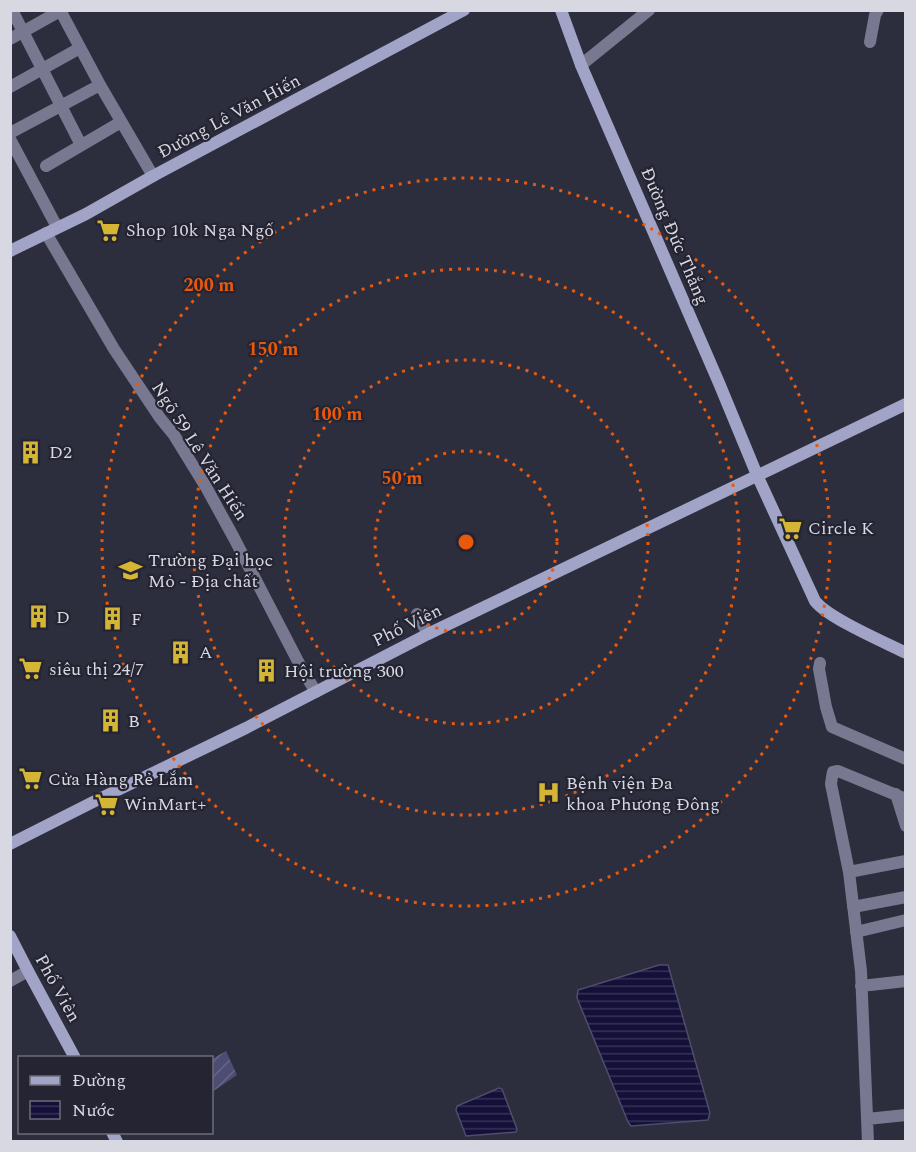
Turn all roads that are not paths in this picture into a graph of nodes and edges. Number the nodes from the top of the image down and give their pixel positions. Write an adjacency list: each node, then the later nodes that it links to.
1 (464, 10): 21 (street, Đường Lê Văn Hiến)
2 (561, 10): 11 (street, Đường Đức Thắng)
3 (649, 10): 11 (street)
4 (878, 10): 9 (street)
5 (60, 11): 7 (street); 10 (street)
6 (14, 14): 7 (street)
7 (23, 32): 8 (street); 12 (street)
8 (10, 39)
9 (870, 42)
10 (80, 48): 12 (street); 13 (street)
11 (581, 65): 25 (street, Đường Đức Thắng)
12 (43, 70): 14 (street); 15 (street)
13 (100, 85): 15 (street); 16 (street)
14 (10, 87)
15 (61, 106): 17 (street); 19 (street)
16 (122, 122): 19 (street); 21 (street)
17 (10, 133)
18 (10, 139): 22 (street, Ngõ 59 Lê Văn Hiến)
19 (81, 145): 20 (street)
20 (46, 166)
21 (153, 176): 22 (street, Đường Lê Văn Hiến)
22 (51, 230): 23 (street, Đường Lê Văn Hiến); 30 (street, Ngõ 59 Lê Văn Hiến)
23 (10, 251)
24 (906, 404): 25 (street, Phố Viên)
25 (757, 476): 27 (street, Phố Viên); 28 (street, Đường Đức Thắng)
26 (417, 614): 27 (street)
27 (428, 634): 30 (street, Phố Viên)
28 (906, 653)
29 (820, 663): 31 (street)
30 (316, 692): 34 (street, Phố Viên)
31 (906, 759)
32 (901, 796): 33 (street); 36 (street)
33 (906, 826)
34 (10, 844)
35 (906, 861): 36 (street)
36 (849, 872): 38 (street)
37 (906, 897): 38 (street)
38 (853, 907): 40 (street)
39 (906, 920): 40 (street)
40 (856, 932): 45 (street)
41 (10, 936): 42 (street, Phố Viên)
42 (28, 971): 43 (street); 46 (street, Phố Viên)
43 (10, 981)
44 (906, 981): 45 (street)
45 (861, 986): 48 (street)
46 (74, 1056)
47 (906, 1115): 48 (street)
48 (867, 1119): 49 (street)
49 (868, 1142)

